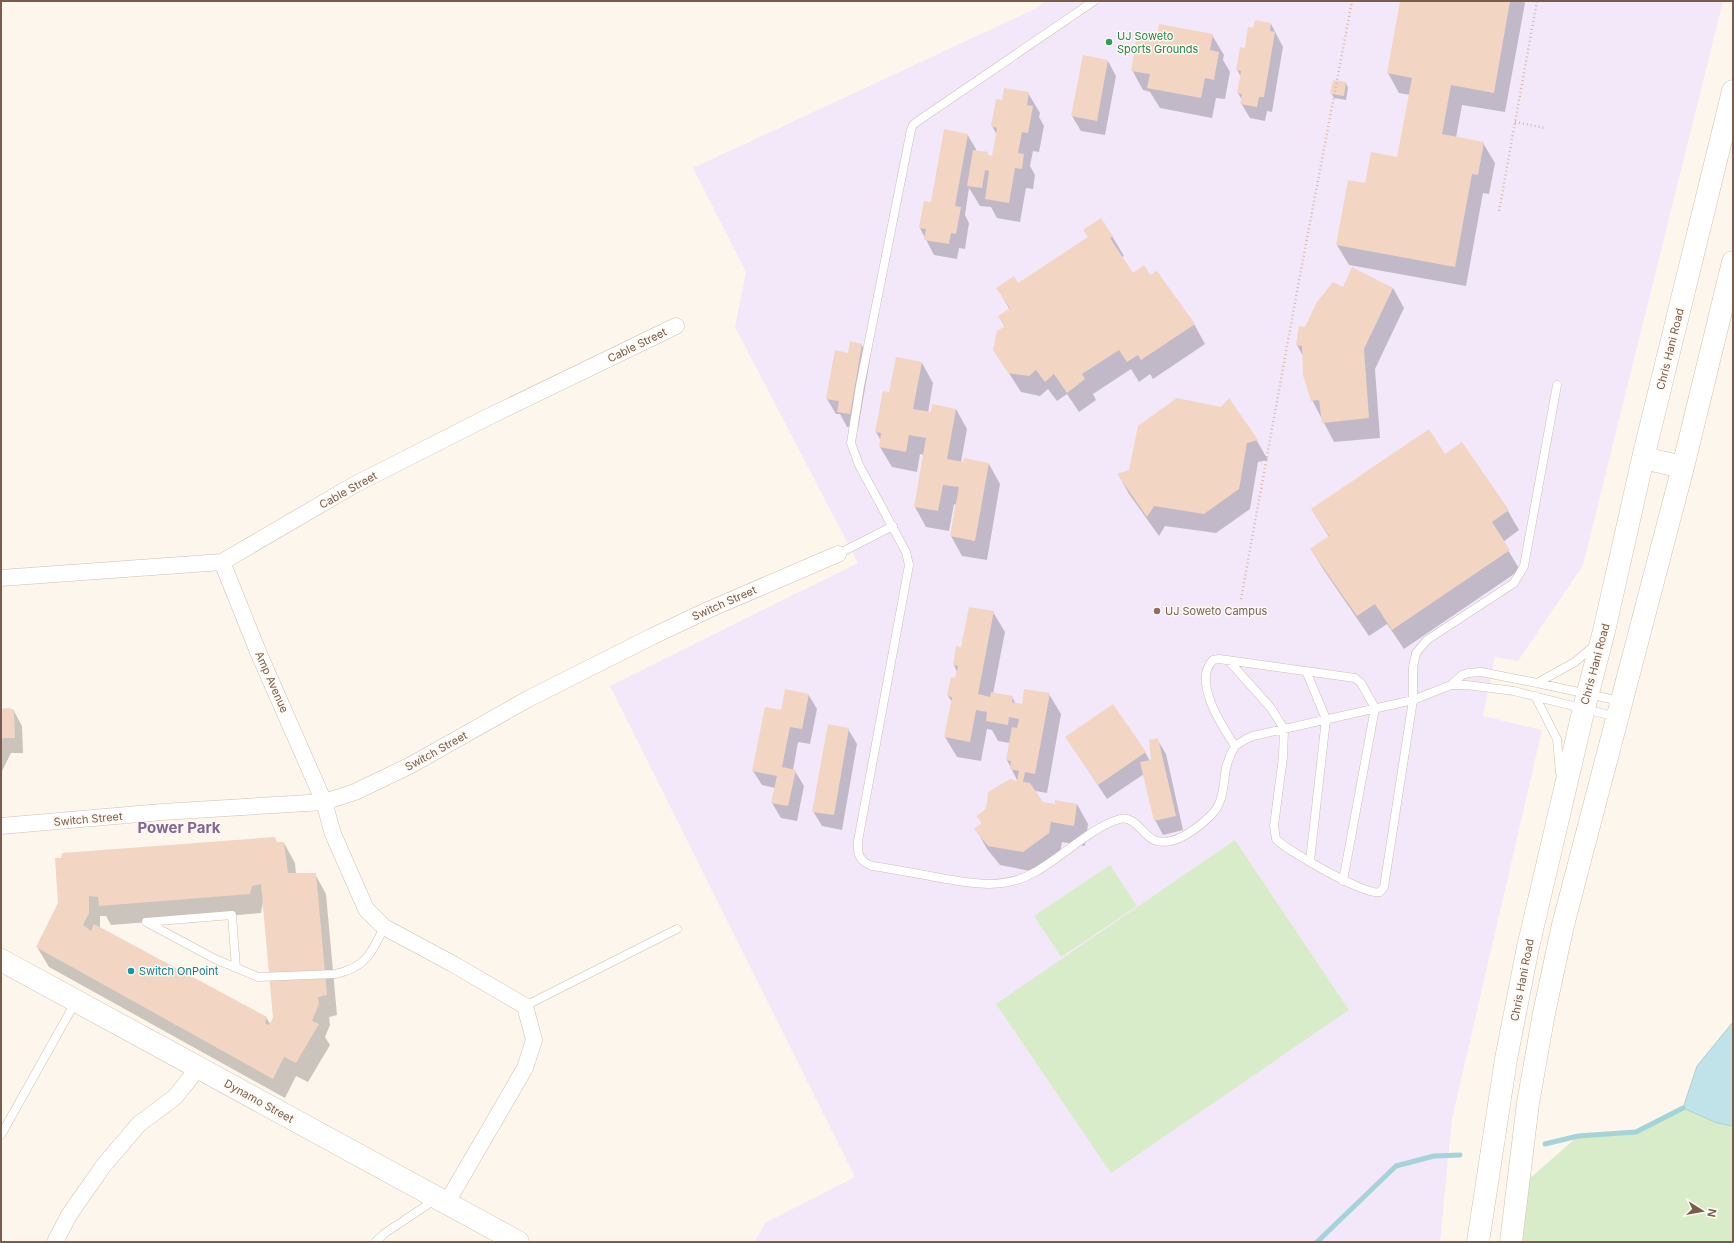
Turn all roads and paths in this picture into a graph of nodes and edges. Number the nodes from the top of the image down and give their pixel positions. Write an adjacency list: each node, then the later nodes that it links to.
1 (1094, 1): 13 (lane)
2 (1352, 1): 17 (path)
3 (1537, 1): 5 (path)
4 (1733, 91): 11 (main road, Chris Hani Road)
5 (1515, 122): 6 (path); 7 (path)
6 (1545, 128)
7 (1499, 211)
8 (1733, 262): 12 (main road)
9 (676, 326): 15 (street, Cable Street)
10 (1557, 385): 24 (lane)
11 (1643, 458): 12 (main road); 18 (main road, Chris Hani Road)
12 (1683, 466): 27 (main road)
13 (893, 526): 14 (lane); 30 (lane)
14 (838, 554): 31 (street, Switch Street)
15 (222, 562): 16 (street, Cable Street); 31 (street, Amp Avenue)
16 (1, 578)
17 (1241, 599)
18 (1604, 631): 21 (lane); 25 (main road, Chris Hani Road)
19 (1228, 660): 20 (lane); 29 (lane); 30 (lane)
20 (1306, 670): 26 (lane); 28 (lane)
21 (1537, 683): 22 (lane); 25 (lane)
22 (1451, 685): 23 (lane); 24 (lane)
23 (1535, 696): 25 (lane); 32 (lane)
24 (1413, 700): 26 (lane); 35 (lane)
25 (1586, 701): 27 (lane); 27 (lane); 32 (main road, Chris Hani Road)
26 (1375, 708): 28 (lane); 35 (lane)
27 (1620, 709): 49 (main road)
28 (1326, 719): 29 (lane); 34 (lane)
29 (1284, 729): 30 (lane); 34 (lane)
30 (1235, 746)
31 (324, 802): 33 (street, Switch Street); 36 (street, Amp Avenue)
32 (1560, 808): 48 (main road, Chris Hani Road)
33 (1, 826)
34 (1310, 861): 35 (lane)
35 (1344, 881)
36 (384, 927): 39 (lane); 41 (street, Amp Avenue)
37 (677, 929): 41 (lane)
38 (1, 960): 40 (main road, Dynamo Street)
39 (236, 968): 39 (lane)
40 (76, 1000): 42 (main road, Dynamo Street); 43 (lane)
41 (525, 1006): 44 (street)
42 (199, 1067): 44 (main road, Dynamo Street); 45 (street)
43 (1, 1135)
44 (441, 1201): 46 (lane); 47 (main road, Dynamo Street)
45 (55, 1242)
46 (375, 1242)
47 (518, 1242)
48 (1478, 1242)
49 (1511, 1242)

